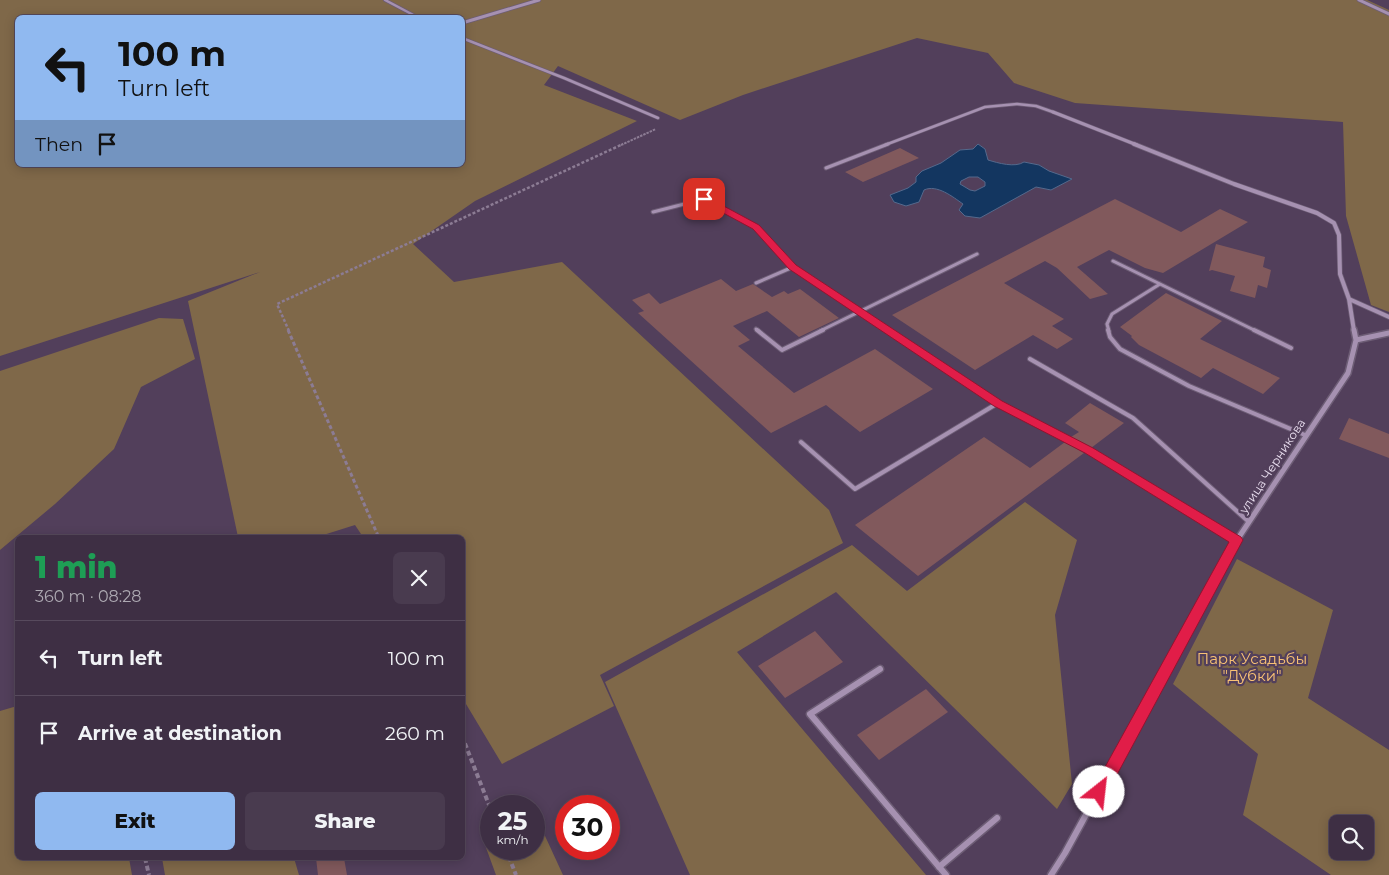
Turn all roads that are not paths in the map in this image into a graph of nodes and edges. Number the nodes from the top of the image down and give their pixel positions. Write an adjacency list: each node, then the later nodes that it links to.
1 (385, 0): 5 (lane)
2 (539, 0): 6 (street)
3 (1359, 0): 4 (street)
4 (1389, 14)
5 (413, 15)
6 (465, 22)
7 (465, 39): 9 (lane)
8 (1053, 112): 10 (lane); 17 (street, улица Черникова)
9 (658, 118)
10 (826, 168)
11 (653, 212): 14 (lane)
12 (977, 254): 18 (lane)
13 (1113, 261): 16 (lane)
14 (793, 267): 15 (lane); 18 (lane)
15 (756, 283)
16 (1160, 284): 23 (lane); 26 (lane)
17 (1349, 299): 19 (street); 22 (street, улица Черникова)
18 (860, 313): 20 (lane); 25 (lane)
19 (1389, 317)
20 (756, 329)
21 (1389, 333): 22 (street)
22 (1356, 340): 26 (street, улица Черникова)
23 (1291, 348)
24 (1030, 359): 28 (lane)
25 (998, 403): 27 (lane); 29 (lane)
26 (1305, 435): 28 (street, улица Черникова)
27 (801, 442)
28 (1249, 522): 29 (street, улица Черникова)
29 (1236, 540): 34 (street, улица Черникова)
30 (880, 669): 32 (street)
31 (997, 818): 32 (street)
32 (939, 867): 33 (street)
33 (946, 875)
34 (1051, 875)

